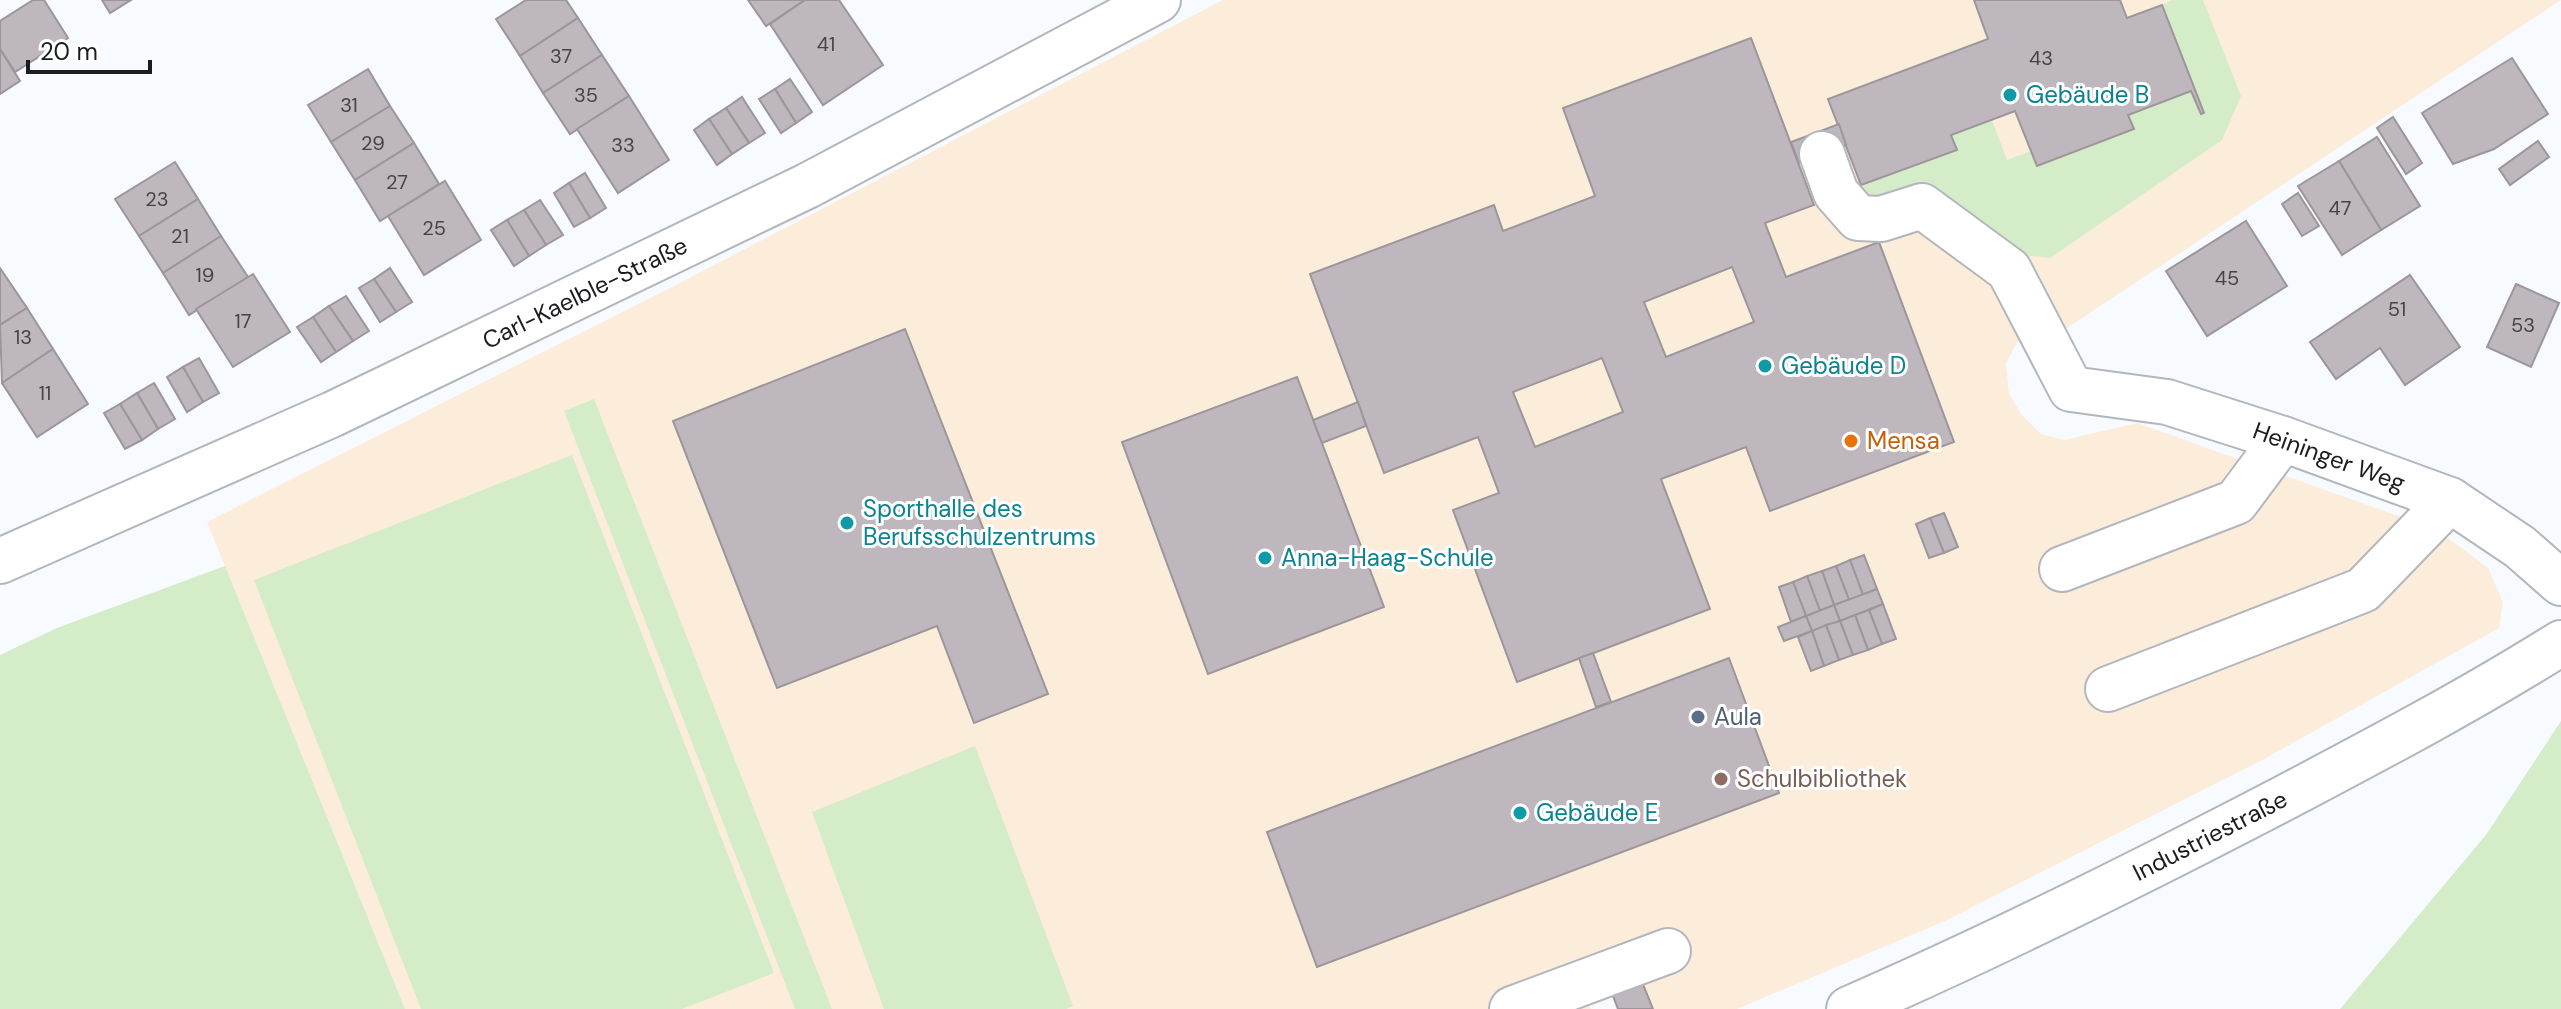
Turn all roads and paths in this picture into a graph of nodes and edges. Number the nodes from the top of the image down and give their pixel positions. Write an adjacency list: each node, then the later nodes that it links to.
1 (1158, 0): 5 (street, Carl-Kaelble-Straße)
2 (1822, 154): 3 (street, Heininger Weg)
3 (2283, 439): 4 (street, Heininger Weg); 6 (street)
4 (2450, 500): 7 (street, Heininger Weg); 9 (street)
5 (0, 561)
6 (2062, 569)
7 (2561, 583)
8 (2561, 643): 12 (street, Industriestraße)
9 (2108, 689)
10 (1668, 951): 11 (street)
11 (1512, 1009)
12 (1849, 1009)

